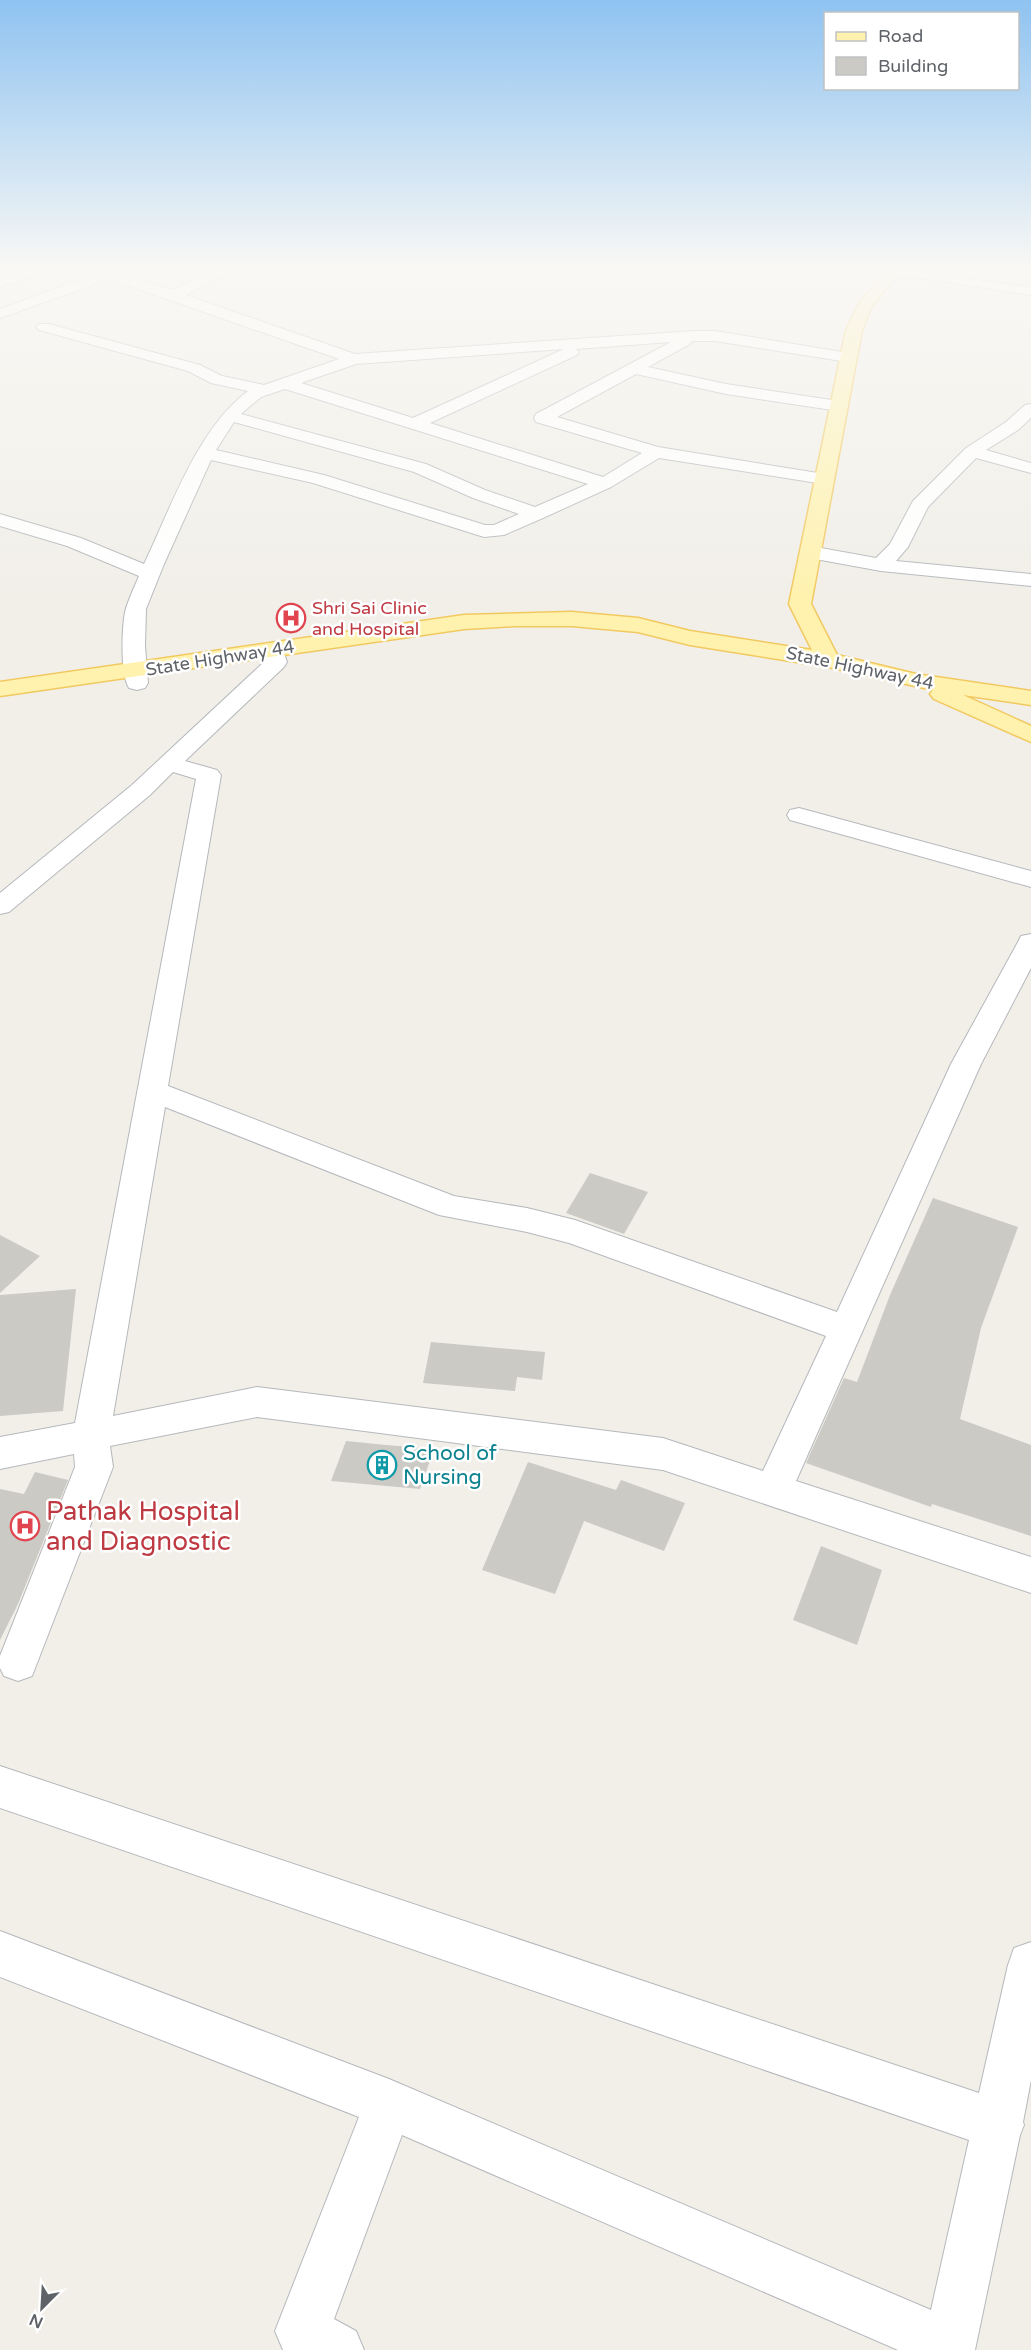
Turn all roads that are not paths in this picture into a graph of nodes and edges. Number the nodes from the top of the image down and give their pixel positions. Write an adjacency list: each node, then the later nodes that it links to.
1 (209, 376): 8 (street)
2 (305, 376): 7 (street)
3 (518, 376): 12 (street)
4 (622, 376): 13 (street)
5 (665, 376): 9 (street)
6 (845, 376): 9 (main road)
7 (283, 383): 8 (street); 12 (street)
8 (264, 390): 11 (street)
9 (839, 406): 17 (main road)
10 (1031, 409): 14 (street)
11 (230, 416): 15 (street); 19 (street)
12 (416, 423): 18 (street)
13 (656, 452): 17 (street); 18 (street)
14 (972, 452): 16 (street); 22 (street)
15 (206, 453): 19 (street); 23 (street)
16 (1031, 468)
17 (824, 480): 21 (main road)
18 (605, 483): 19 (street)
19 (536, 514)
20 (0, 520): 23 (street)
21 (810, 552): 22 (street); 26 (main road)
22 (881, 565): 24 (street)
23 (151, 574): 27 (street)
24 (1031, 580)
25 (274, 656): 26 (main road, State Highway 44); 27 (main road, State Highway 44); 33 (street)
26 (828, 660): 28 (main road, State Highway 44)
27 (135, 677): 29 (main road, State Highway 44); 31 (main road, State Highway 44)
28 (916, 681): 30 (main road, State Highway 44); 32 (main road)
29 (0, 689)
30 (1031, 698)
31 (0, 702)
32 (1031, 735)
33 (170, 764): 36 (street); 38 (street)
34 (799, 815): 35 (street)
35 (1031, 879)
36 (0, 906)
37 (1031, 942): 39 (street)
38 (152, 1092): 39 (street); 40 (street)
39 (846, 1329): 42 (street)
40 (90, 1435): 41 (street); 42 (street); 44 (street)
41 (0, 1453)
42 (773, 1490): 43 (street)
43 (1031, 1575)
44 (18, 1662)
45 (0, 1787): 49 (street)
46 (0, 1953): 48 (street)
47 (1031, 1965): 49 (street)
48 (389, 2103): 50 (street); 51 (street)
49 (999, 2125): 51 (street)
50 (311, 2344)
51 (955, 2348)

